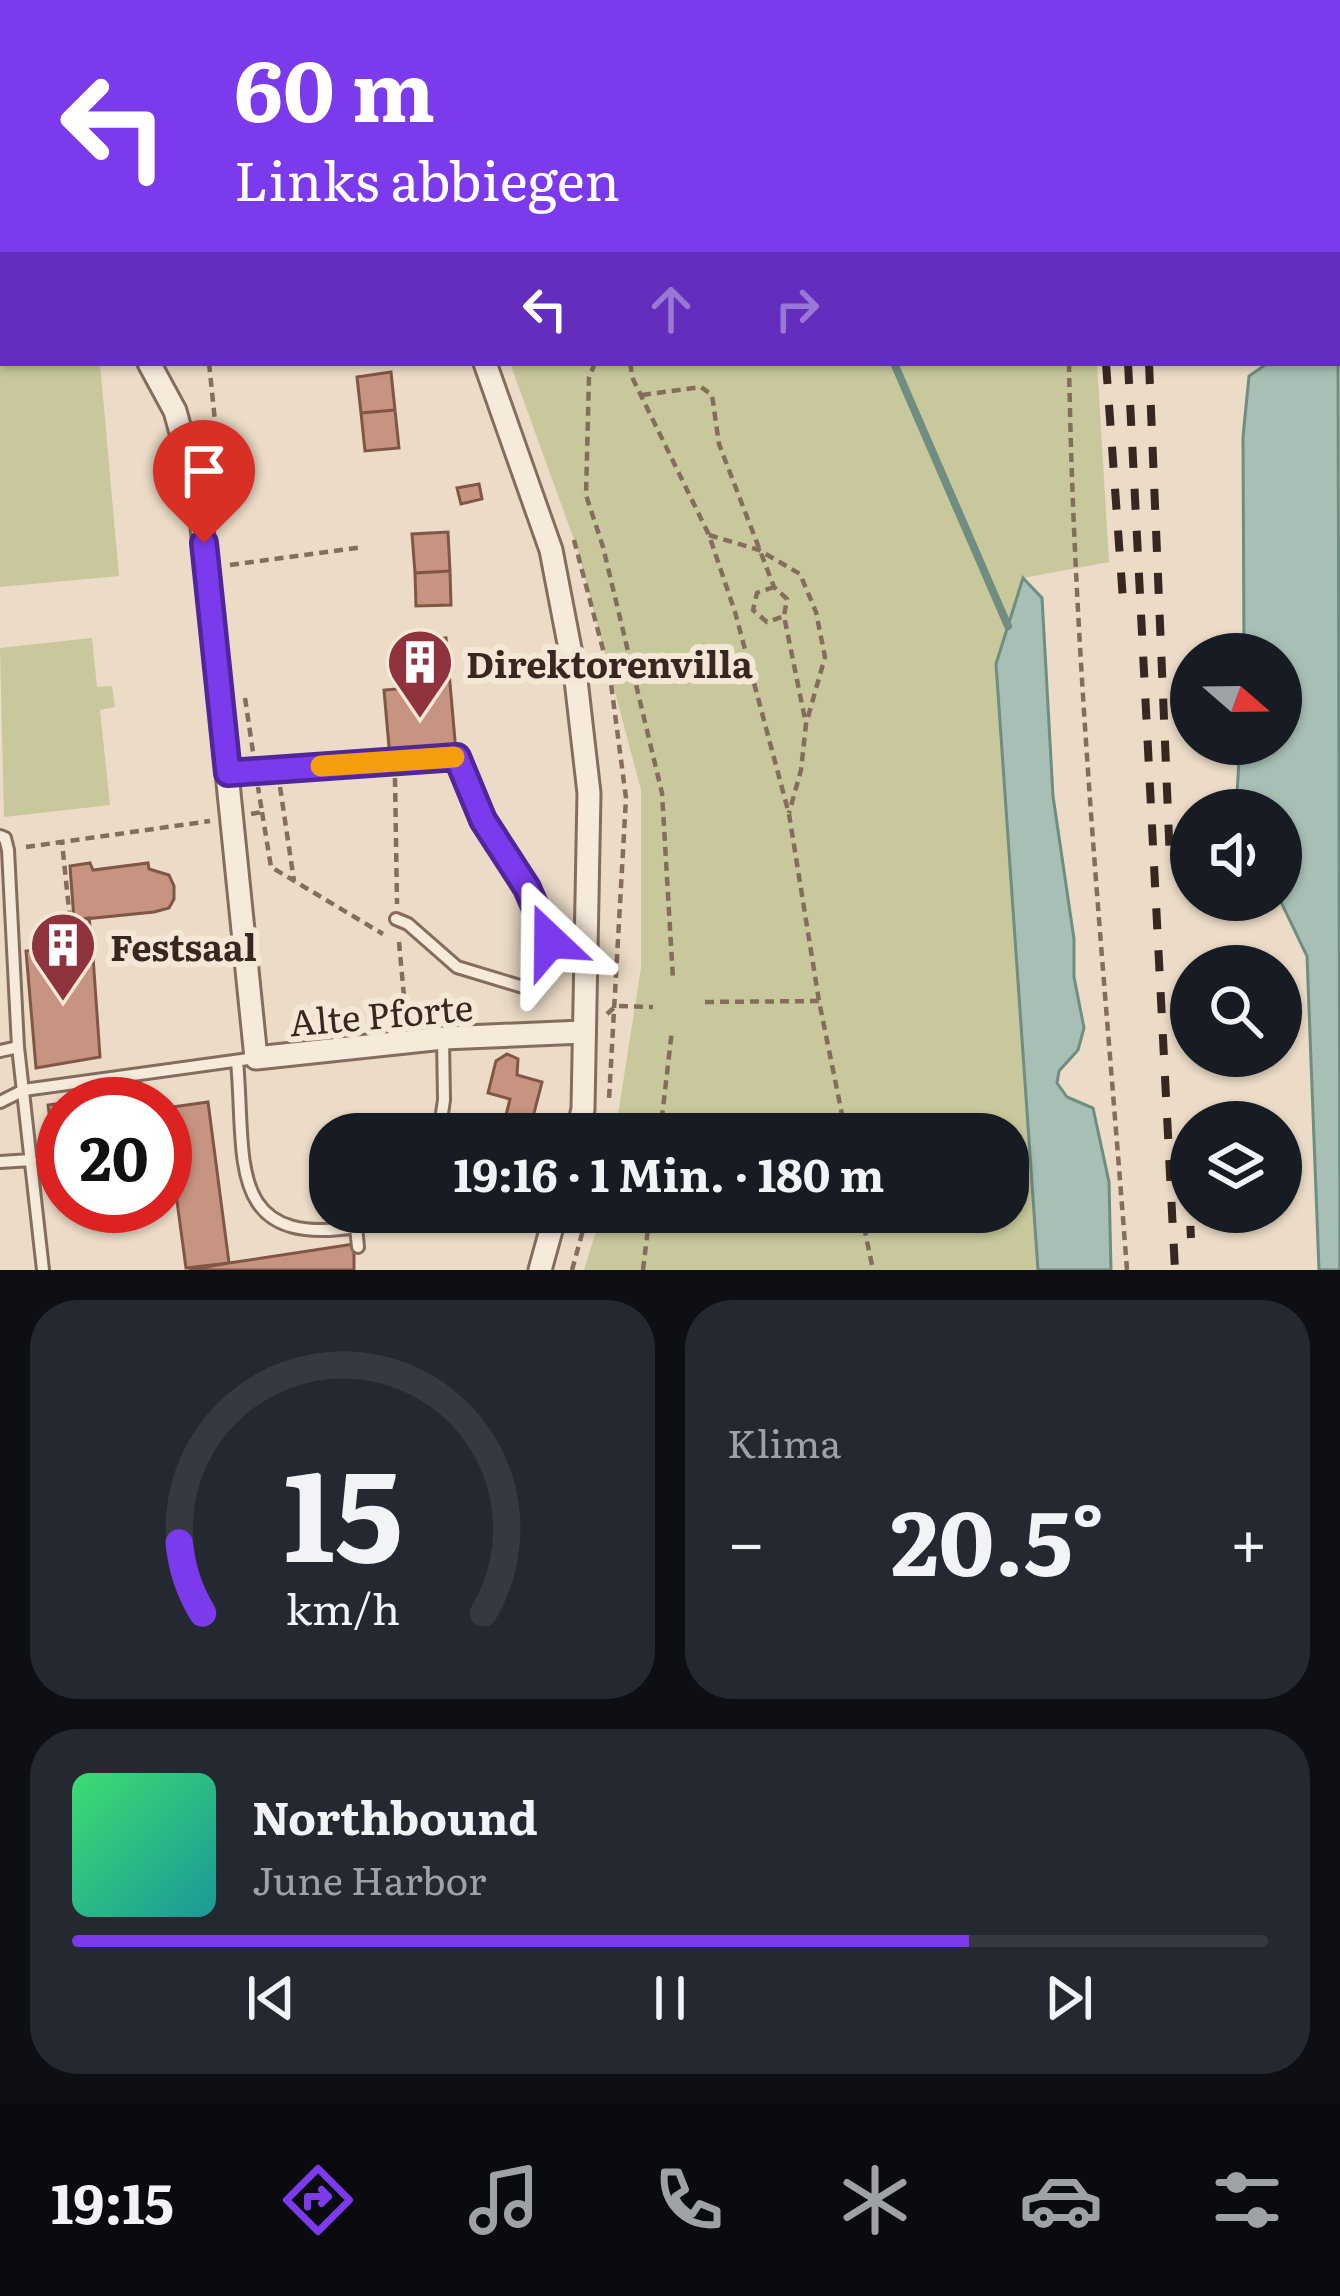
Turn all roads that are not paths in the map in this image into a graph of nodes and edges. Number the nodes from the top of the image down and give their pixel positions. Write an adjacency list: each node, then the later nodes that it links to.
1 (151, 366): 3 (street)
2 (486, 366): 6 (street)
3 (228, 773): 5 (lane); 10 (street)
4 (0, 836): 8 (lane)
5 (396, 919)
6 (583, 1032): 7 (street, Alte Pforte); 14 (street)
7 (443, 1038): 10 (street, Alte Pforte); 13 (lane)
8 (18, 1047): 9 (lane); 11 (lane)
9 (0, 1051)
10 (247, 1060): 11 (lane); 17 (lane)
11 (24, 1090): 12 (lane); 15 (lane)
12 (0, 1102)
13 (442, 1113)
14 (583, 1113)
15 (31, 1160): 16 (lane); 21 (lane)
16 (0, 1162)
17 (309, 1232)
18 (357, 1233): 20 (lane)
19 (550, 1233): 22 (street)
20 (358, 1247)
21 (43, 1270)
22 (540, 1270)

